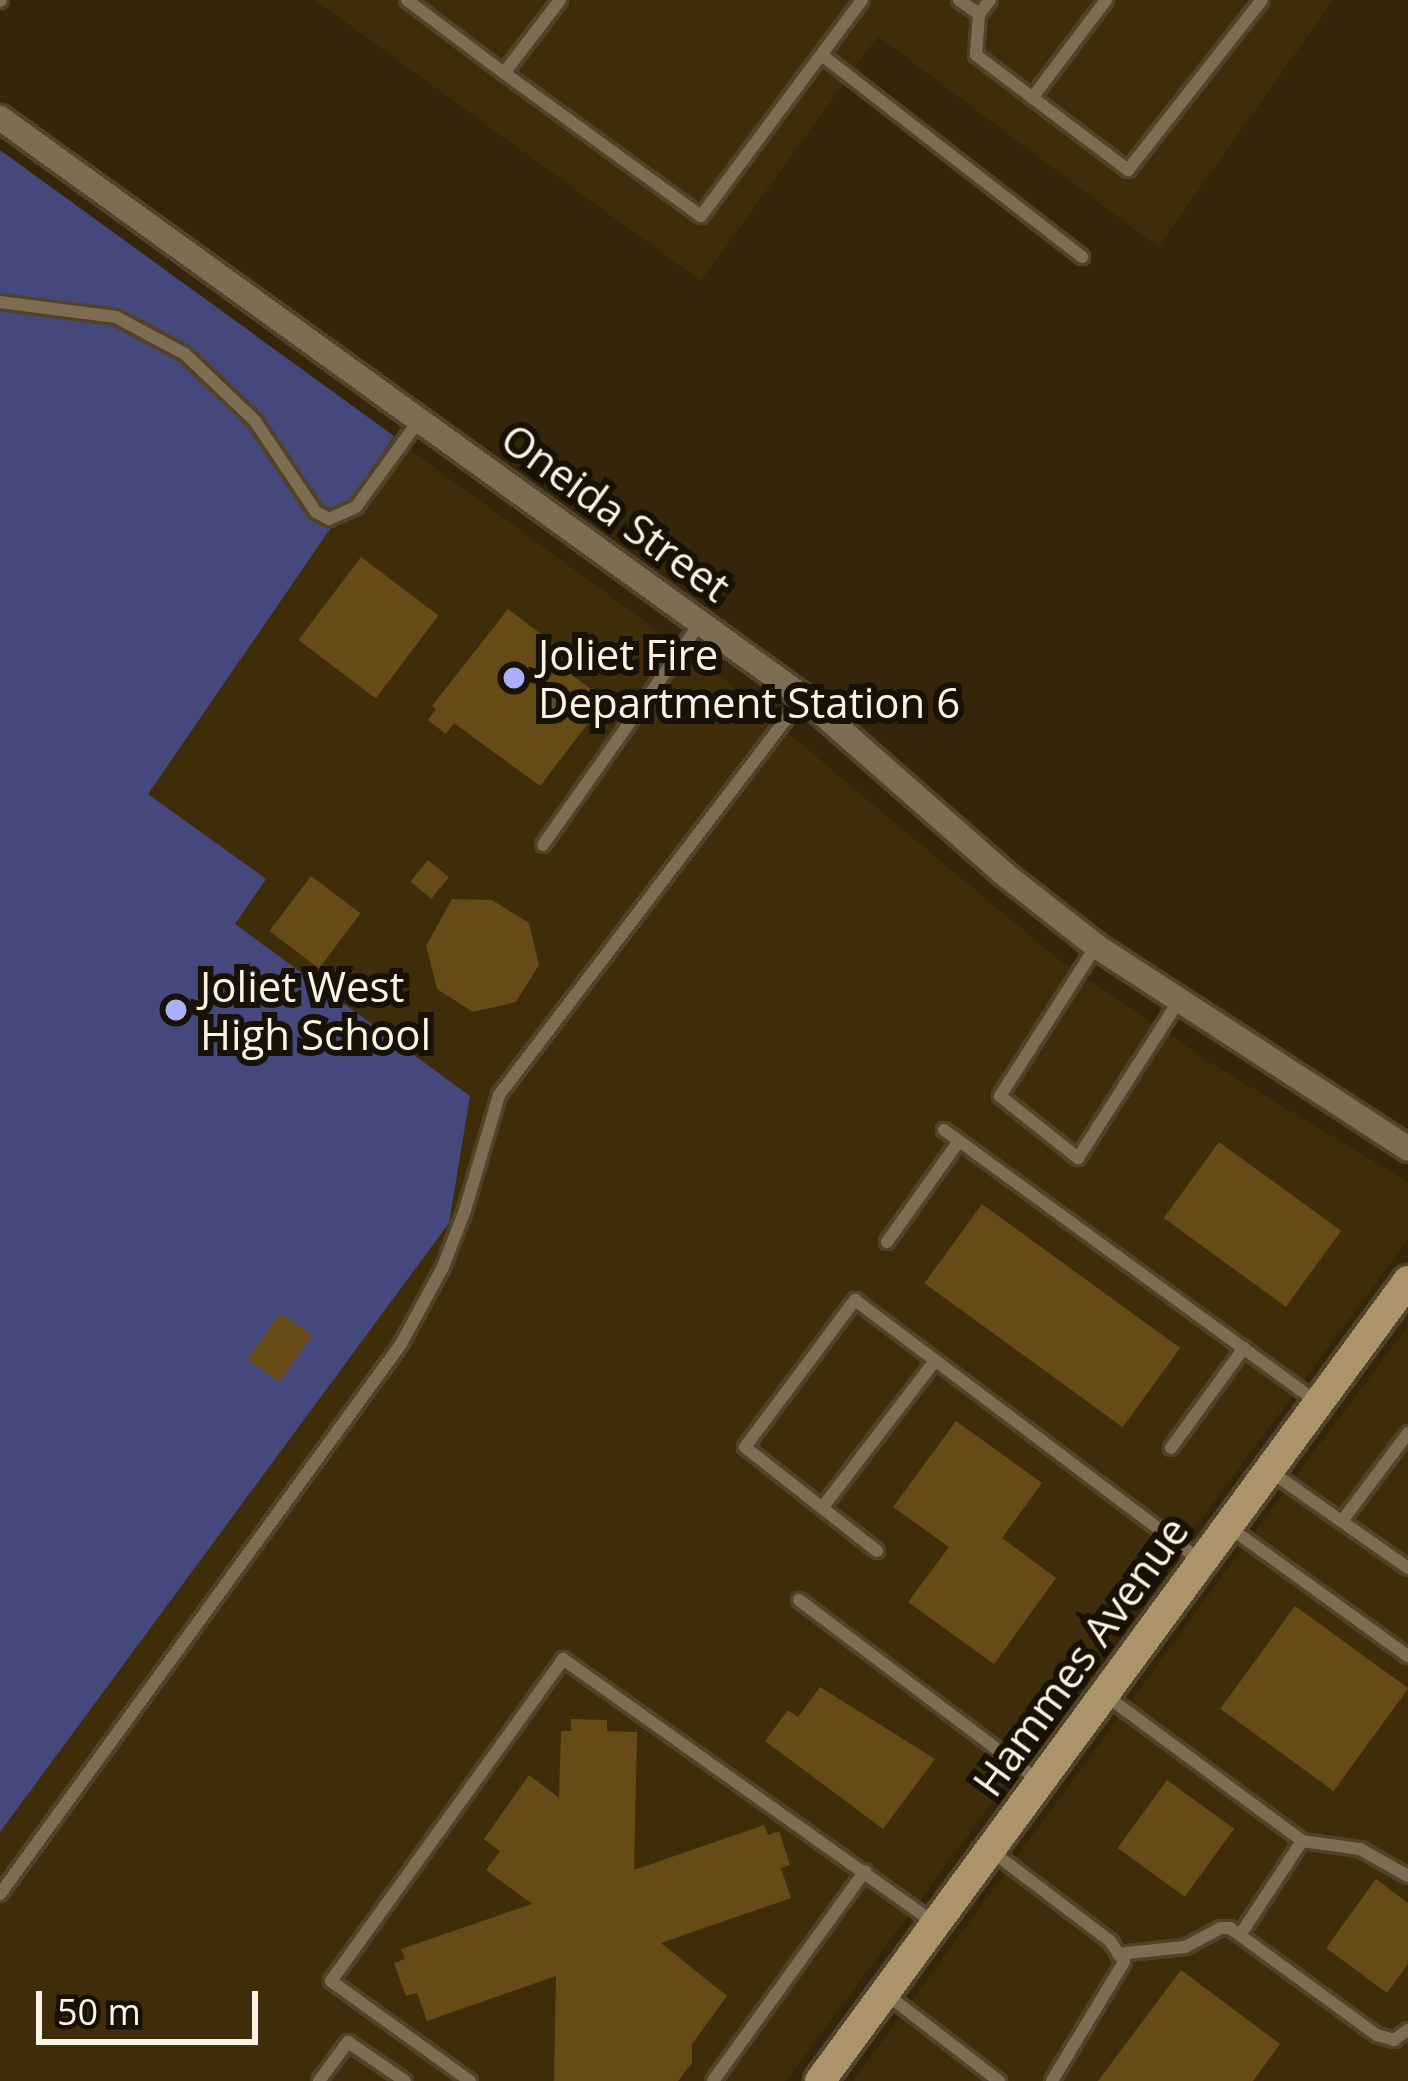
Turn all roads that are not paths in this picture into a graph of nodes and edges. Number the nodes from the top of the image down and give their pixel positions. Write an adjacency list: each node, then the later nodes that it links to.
1 (407, 0): 10 (lane)
2 (559, 0): 10 (lane)
3 (862, 0): 9 (lane)
4 (959, 0): 8 (lane)
5 (990, 0): 8 (lane)
6 (1106, 0): 11 (lane)
7 (1262, 0): 11 (lane)
8 (979, 14): 11 (lane)
9 (823, 56): 10 (lane); 13 (lane)
10 (504, 73)
11 (1032, 98)
12 (0, 118): 15 (street, Oneida Street)
13 (1082, 257)
14 (0, 302): 15 (lane)
15 (421, 418): 16 (street, Oneida Street)
16 (701, 622): 17 (street, Oneida Street); 18 (lane)
17 (803, 697): 19 (street, Oneida Street); 46 (lane)
18 (543, 845)
19 (1096, 946): 20 (street, Oneida Street); 20 (lane)
20 (1178, 1002): 23 (street, Oneida Street)
21 (944, 1130): 22 (lane)
22 (958, 1141): 24 (lane); 26 (lane)
23 (1408, 1149)
24 (886, 1242)
25 (1408, 1281): 28 (street, Hammes Avenue)
26 (1244, 1348): 28 (lane); 30 (lane)
27 (935, 1360): 32 (lane); 32 (lane); 36 (lane)
28 (1318, 1403): 31 (street, Hammes Avenue)
29 (1408, 1433): 33 (lane)
30 (1171, 1448)
31 (1269, 1470): 33 (lane); 34 (street, Hammes Avenue)
32 (822, 1508): 35 (lane)
33 (1342, 1521): 37 (lane)
34 (1228, 1526): 36 (street, Hammes Avenue); 39 (lane)
35 (877, 1551)
36 (1202, 1562): 40 (street, Hammes Avenue)
37 (1408, 1568)
38 (799, 1600): 41 (lane)
39 (1408, 1656)
40 (1105, 1694): 41 (street, Hammes Avenue); 42 (lane)
41 (1040, 1782): 43 (street, Hammes Avenue)
42 (1302, 1841): 45 (lane); 48 (lane)
43 (990, 1850): 47 (street, Hammes Avenue); 49 (lane)
44 (866, 1871): 47 (lane); 54 (lane); 55 (lane)
45 (1408, 1876)
46 (0, 1894)
47 (936, 1923): 50 (street, Hammes Avenue)
48 (1242, 1932): 49 (lane); 51 (lane)
49 (1118, 1954): 58 (lane)
50 (885, 1994): 56 (street, Hammes Avenue); 57 (lane)
51 (1408, 2030)
52 (319, 2081): 53 (lane)
53 (405, 2081)
54 (470, 2081)
55 (713, 2081)
56 (820, 2081)
57 (999, 2081)
58 (1052, 2081)

